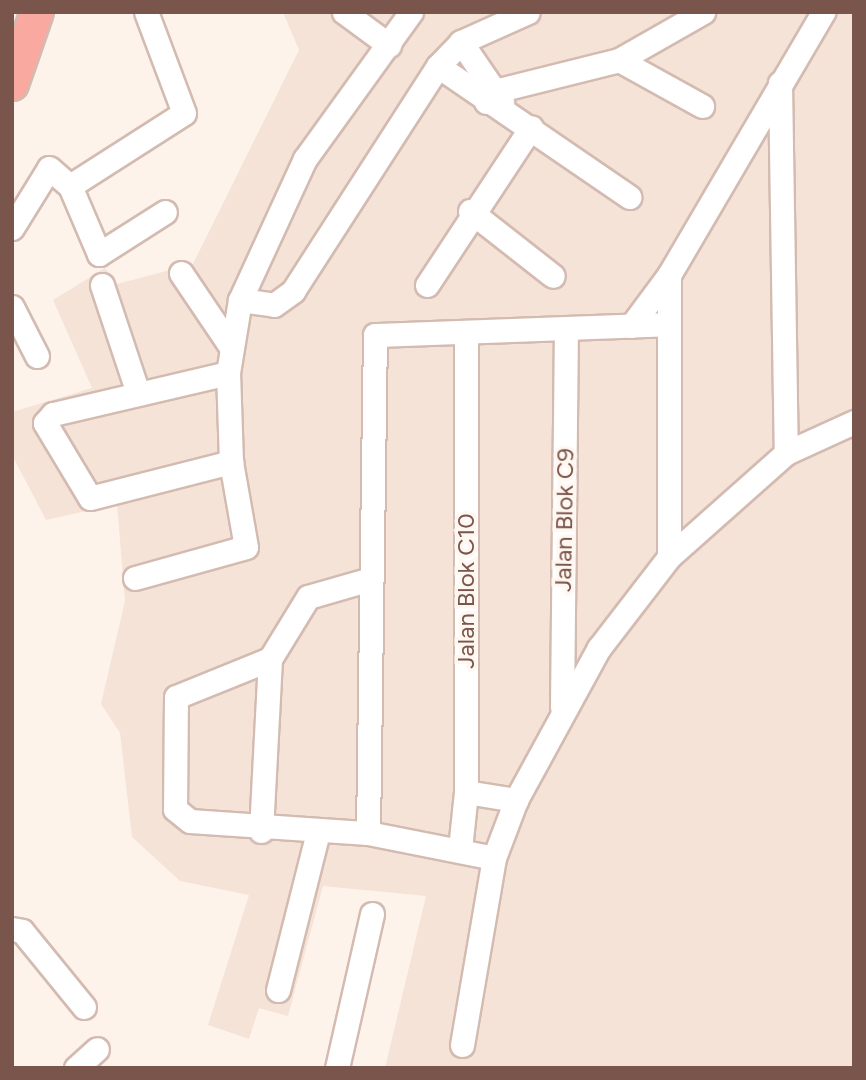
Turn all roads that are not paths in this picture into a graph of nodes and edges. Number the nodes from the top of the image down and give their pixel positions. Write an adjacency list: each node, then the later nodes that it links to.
1 (37, 12): 13 (highway)
2 (146, 12): 19 (street)
3 (344, 12): 9 (street)
4 (411, 12): 9 (street)
5 (528, 12): 8 (street)
6 (703, 12): 10 (street)
7 (823, 12): 12 (street)
8 (461, 42): 11 (street); 14 (street)
9 (389, 45): 29 (street)
10 (620, 60): 14 (street); 15 (street)
11 (438, 66): 14 (street); 29 (street)
12 (780, 83): 17 (street); 18 (street)
13 (12, 84)
14 (496, 100): 16 (street)
15 (702, 106)
16 (531, 127): 20 (street); 21 (street)
17 (747, 141): 18 (street); 25 (street)
18 (781, 148): 40 (street)
19 (70, 186): 22 (street); 23 (street)
20 (629, 197)
21 (470, 211): 26 (street); 28 (street)
22 (165, 212)
23 (12, 228)
24 (181, 274): 35 (street)
25 (669, 275): 31 (street); 32 (street)
26 (553, 276)
27 (102, 285): 38 (street)
28 (427, 285)
29 (240, 300): 35 (street)
30 (12, 307): 36 (street)
31 (669, 324): 32 (street); 42 (street)
32 (631, 326): 33 (street)
33 (566, 330): 34 (street); 45 (street, Jalan Blok C9)
34 (466, 332): 44 (street); 49 (street, Jalan Blok C10)
35 (231, 347): 37 (street)
36 (37, 356)
37 (228, 373): 38 (street); 41 (street)
38 (138, 393): 41 (street)
39 (854, 422): 40 (street)
40 (786, 453): 42 (street)
41 (232, 462): 43 (street)
42 (669, 557): 46 (street)
43 (135, 578)
44 (367, 580): 47 (street); 53 (street)
45 (563, 636): 46 (street); 48 (street, Jalan Blok C9)
46 (599, 648): 48 (street)
47 (270, 659): 51 (street); 51 (street)
48 (562, 710): 50 (street)
49 (466, 792): 50 (street); 54 (street, Jalan Blok C10)
50 (516, 800): 55 (street)
51 (261, 831): 52 (street)
52 (318, 832): 53 (street); 58 (street)
53 (368, 833): 54 (street)
54 (460, 849): 55 (street)
55 (494, 858): 60 (street)
56 (372, 914): 63 (street)
57 (12, 929): 59 (street)
58 (278, 990)
59 (84, 1007)
60 (462, 1045)
61 (97, 1049): 62 (street)
62 (76, 1068)
63 (337, 1068)

